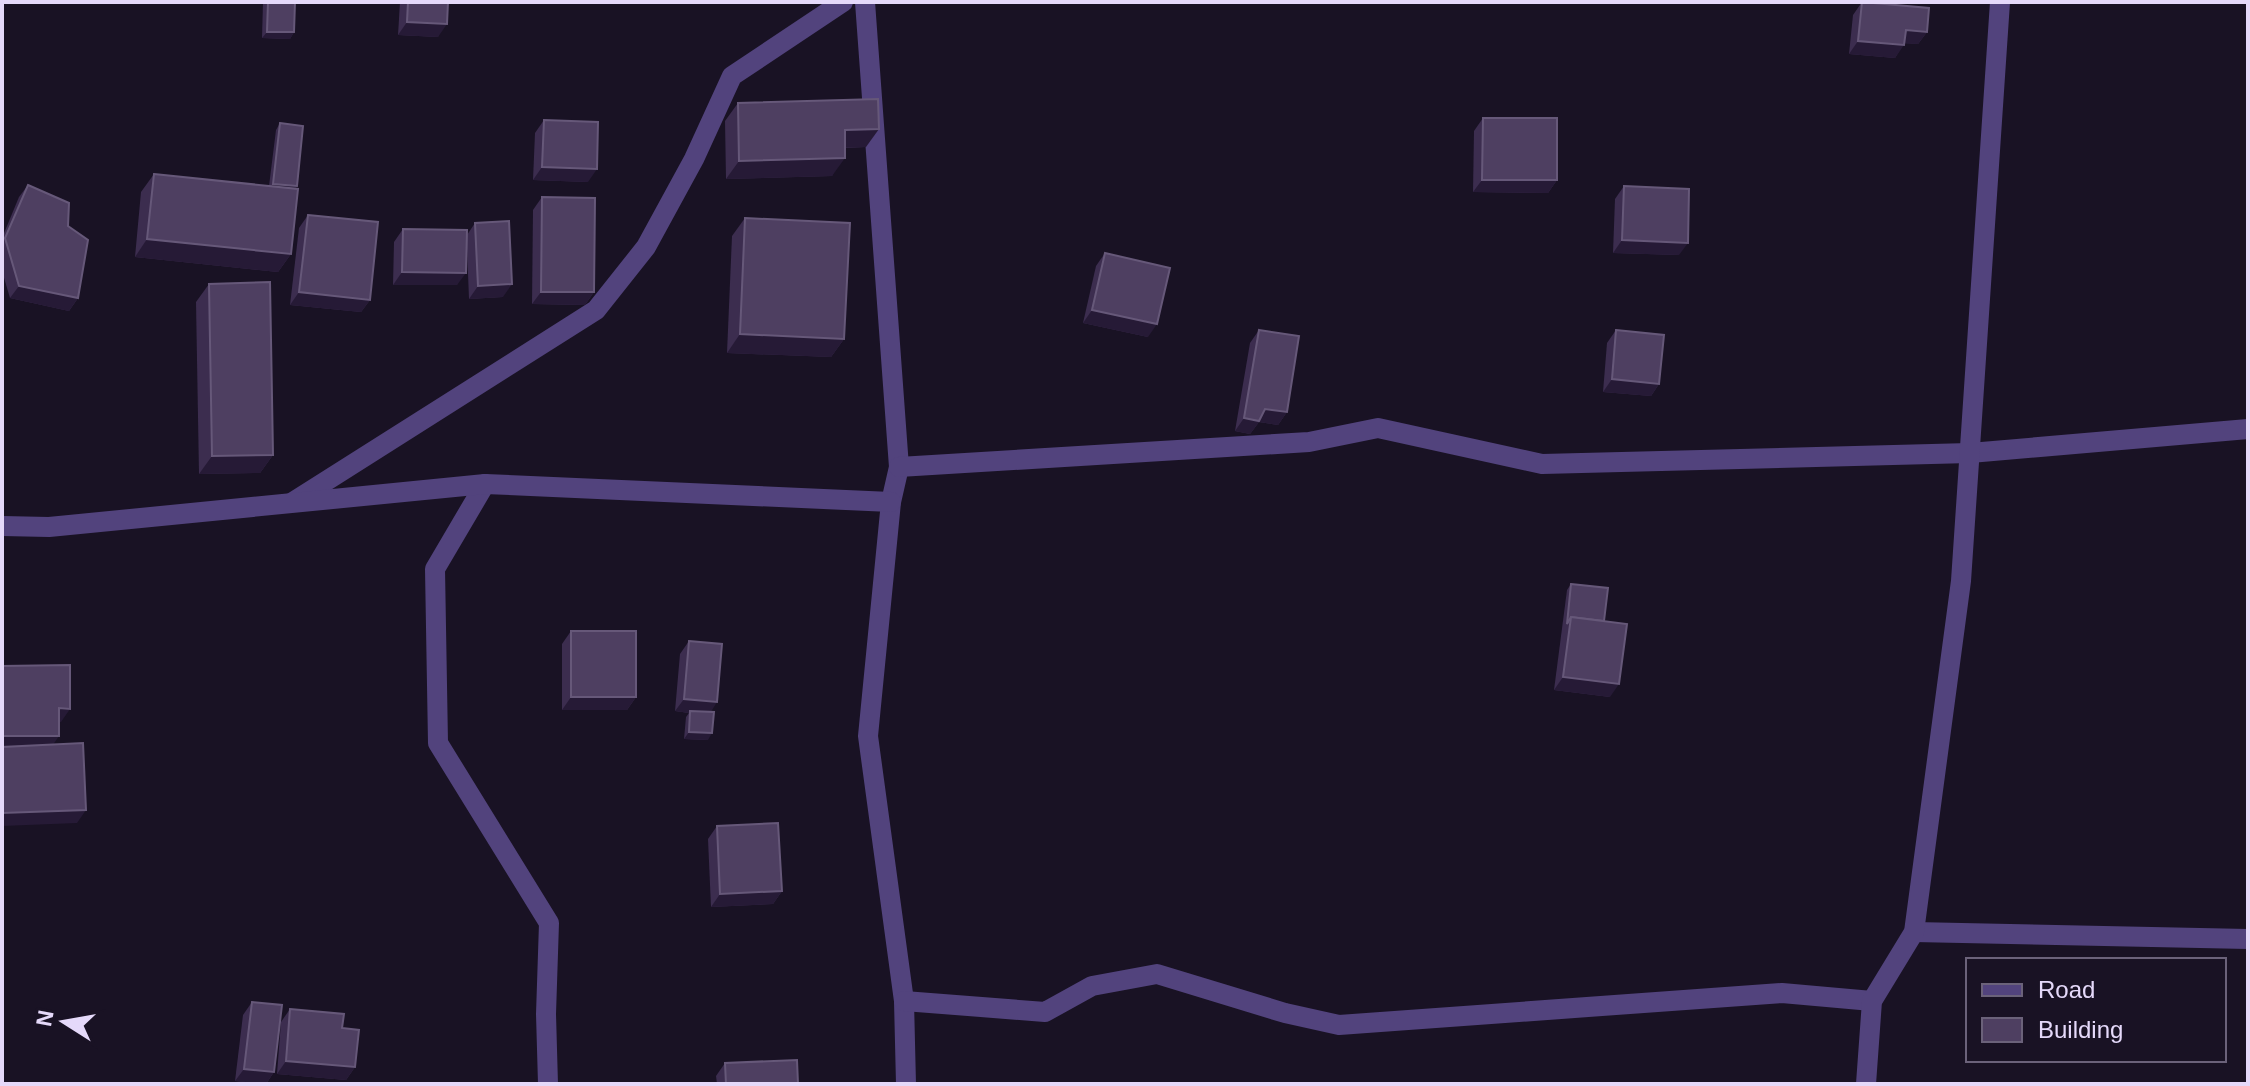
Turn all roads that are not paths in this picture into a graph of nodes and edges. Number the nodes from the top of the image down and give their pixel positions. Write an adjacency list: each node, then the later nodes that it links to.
1 (843, 2): 9 (street)
2 (865, 2): 6 (street)
3 (2000, 2): 5 (street)
4 (2248, 429): 5 (street)
5 (1970, 453): 6 (street); 11 (street)
6 (899, 467): 8 (street)
7 (485, 484): 8 (street); 9 (street); 15 (street)
8 (891, 502): 13 (street)
9 (289, 504): 10 (street)
10 (2, 526)
11 (1914, 932): 12 (street); 14 (street)
12 (2248, 939)
13 (904, 1001): 14 (street); 16 (street)
14 (1872, 1001): 17 (street)
15 (548, 1084)
16 (906, 1084)
17 (1866, 1084)

